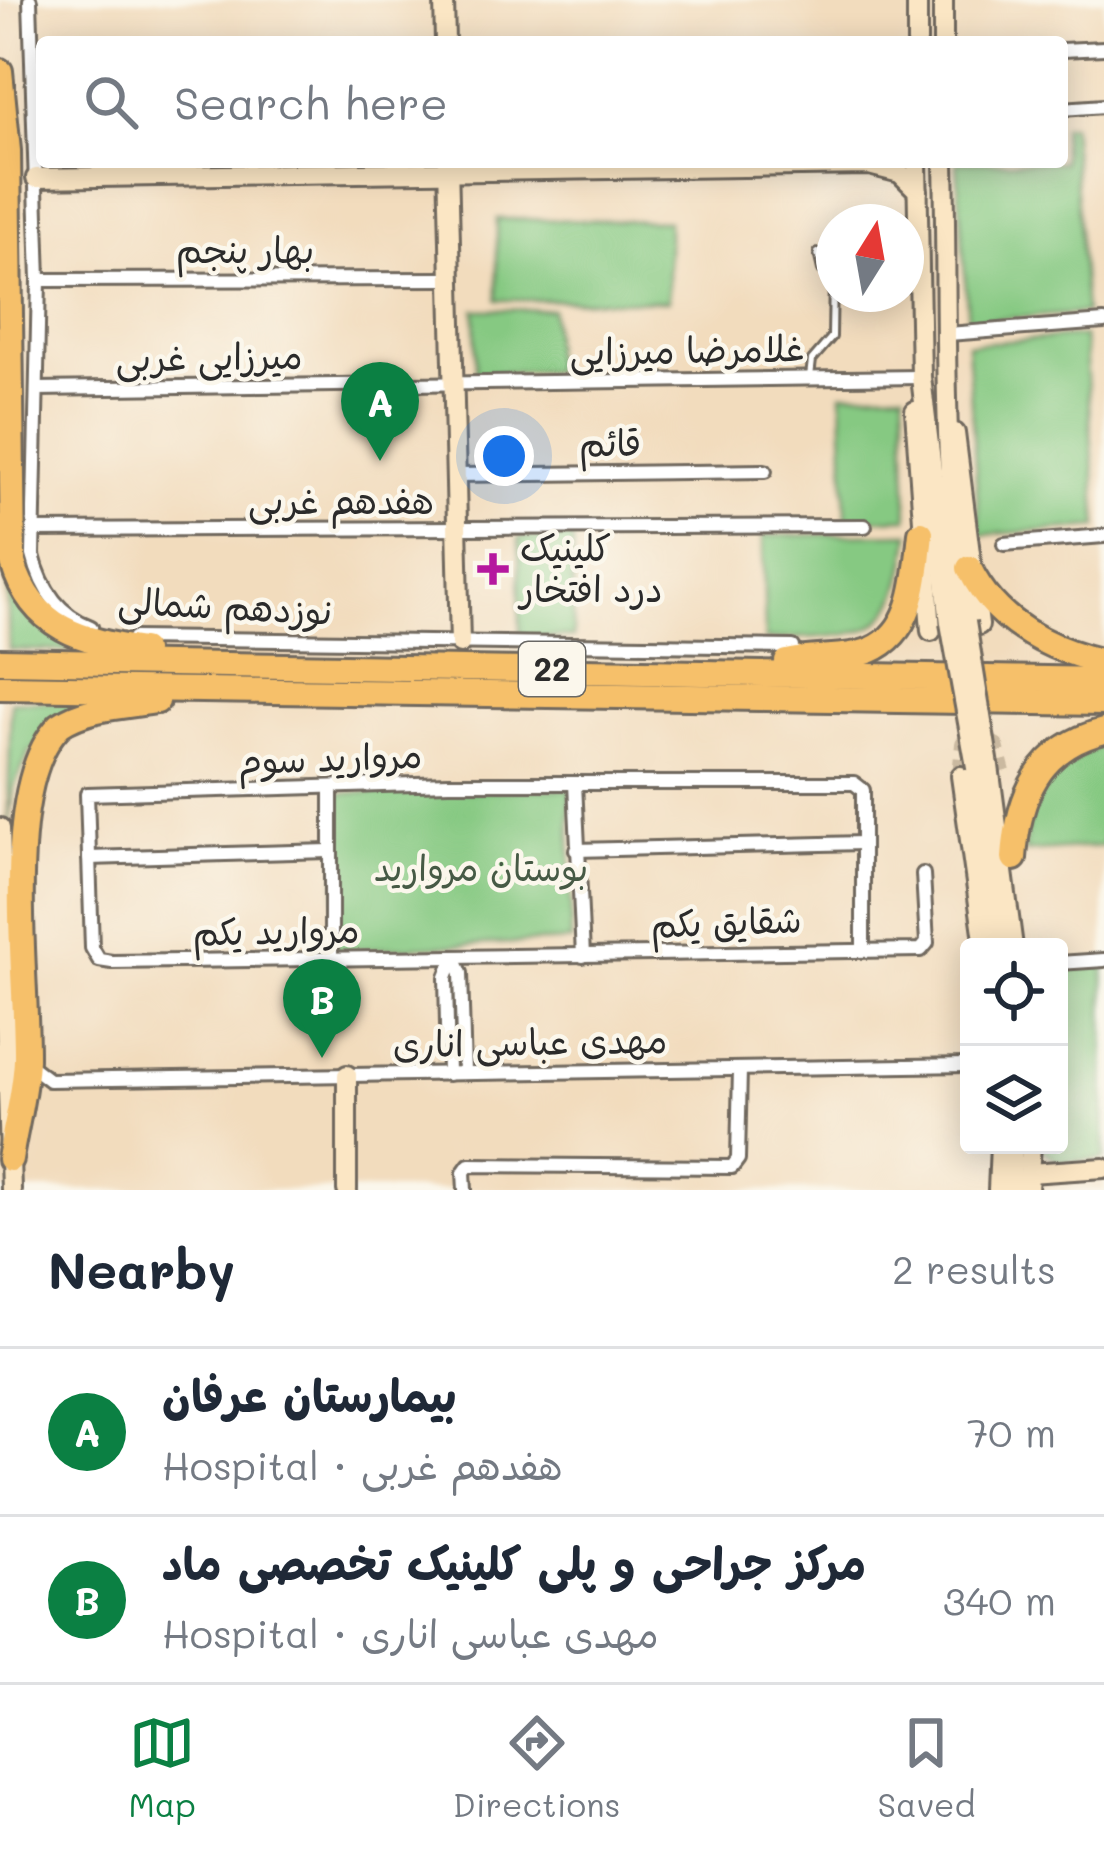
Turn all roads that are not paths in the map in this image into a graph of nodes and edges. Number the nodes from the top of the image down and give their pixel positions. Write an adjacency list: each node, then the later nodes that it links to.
1 (30, 0): 10 (street, نوزدهم شمالی)
2 (444, 0): 5 (main road)
3 (917, 0): 6 (main road)
4 (943, 0): 7 (main road)
5 (446, 36)
6 (917, 36)
7 (943, 36)
8 (1104, 48): 9 (street)
9 (1068, 50)
10 (36, 63)
11 (0, 71): 46 (highway)
12 (1104, 106): 13 (street)
13 (1068, 109)
14 (36, 168): 19 (street, نوزدهم شمالی)
15 (448, 168): 19 (main road); 21 (main road)
16 (881, 168): 20 (main road)
17 (917, 168): 20 (main road)
18 (944, 168): 25 (main road)
19 (36, 178): 22 (street, نوزدهم شمالی)
20 (918, 190): 27 (main road)
21 (451, 279): 22 (street, بهار پنجم); 29 (main road)
22 (39, 280): 30 (street, نوزدهم شمالی)
23 (832, 312): 28 (lane)
24 (1104, 322): 25 (street)
25 (948, 334): 26 (main road)
26 (946, 370): 39 (main road); 40 (main road)
27 (921, 377): 28 (street, غلامرضا میرزایی); 36 (main road); 40 (main road)
28 (810, 379): 29 (street, غلامرضا میرزایی)
29 (454, 383): 30 (street, میرزایی غربی); 32 (main road)
30 (38, 389): 34 (street, نوزدهم شمالی)
31 (765, 470): 32 (street, قائم)
32 (456, 475): 35 (main road)
33 (865, 526): 35 (street, هفدهم غربی)
34 (33, 530): 35 (street, هفدهم غربی); 42 (street, نوزدهم شمالی)
35 (457, 532): 42 (main road)
36 (921, 533): 41 (main road); 47 (highway)
37 (1104, 536): 38 (street)
38 (1004, 544)
39 (969, 568): 40 (main road); 45 (highway)
40 (965, 623): 53 (main road, bridge)
41 (931, 631)
42 (460, 644): 43 (street, نوزدهم شمالی)
43 (793, 647)
44 (0, 661): 46 (highway, 22)
45 (1104, 662)
46 (234, 664): 47 (highway, 22)
47 (747, 673): 48 (highway, 22)
48 (1104, 680)
49 (0, 687): 50 (highway, 22)
50 (206, 692): 51 (highway, 22); 74 (highway)
51 (1104, 703)
52 (1104, 731): 61 (highway)
53 (982, 770): 61 (main road); 63 (main road); 64 (main road); 65 (main road)
54 (575, 783): 55 (street, مروارید سوم); 57 (street, مروارید سوم); 58 (street)
55 (331, 790): 59 (street); 60 (street, مروارید سوم)
56 (0, 828): 74 (main road)
57 (863, 844): 58 (street); 67 (street)
58 (576, 850): 68 (street)
59 (329, 851): 60 (street); 70 (street)
60 (88, 858): 70 (street, مروارید یکم)
61 (1014, 858): 66 (main road)
62 (922, 874): 67 (street, شقایق یکم)
63 (985, 938)
64 (999, 938)
65 (1011, 938)
66 (1025, 938)
67 (863, 949): 68 (street, شقایق یکم)
68 (583, 956): 69 (street, شقایق یکم)
69 (454, 957): 70 (street, مروارید یکم); 76 (street); 77 (street)
70 (331, 960)
71 (1104, 960): 72 (street)
72 (1068, 962)
73 (960, 1065): 75 (street, مهدی عباسی اناری)
74 (15, 1068): 78 (street, مهدی عباسی اناری); 82 (highway)
75 (740, 1069): 76 (street, مهدی عباسی اناری); 87 (street)
76 (464, 1073): 77 (street, مهدی عباسی اناری)
77 (448, 1074): 78 (street, مهدی عباسی اناری)
78 (346, 1075): 86 (main road)
79 (989, 1154): 88 (main road)
80 (1000, 1154): 89 (main road)
81 (1012, 1154): 90 (main road)
82 (10, 1159): 85 (main road)
83 (1104, 1168): 84 (main road)
84 (1029, 1182)
85 (11, 1190)
86 (347, 1190)
87 (465, 1190)
88 (987, 1190)
89 (998, 1190)
90 (1010, 1190)

